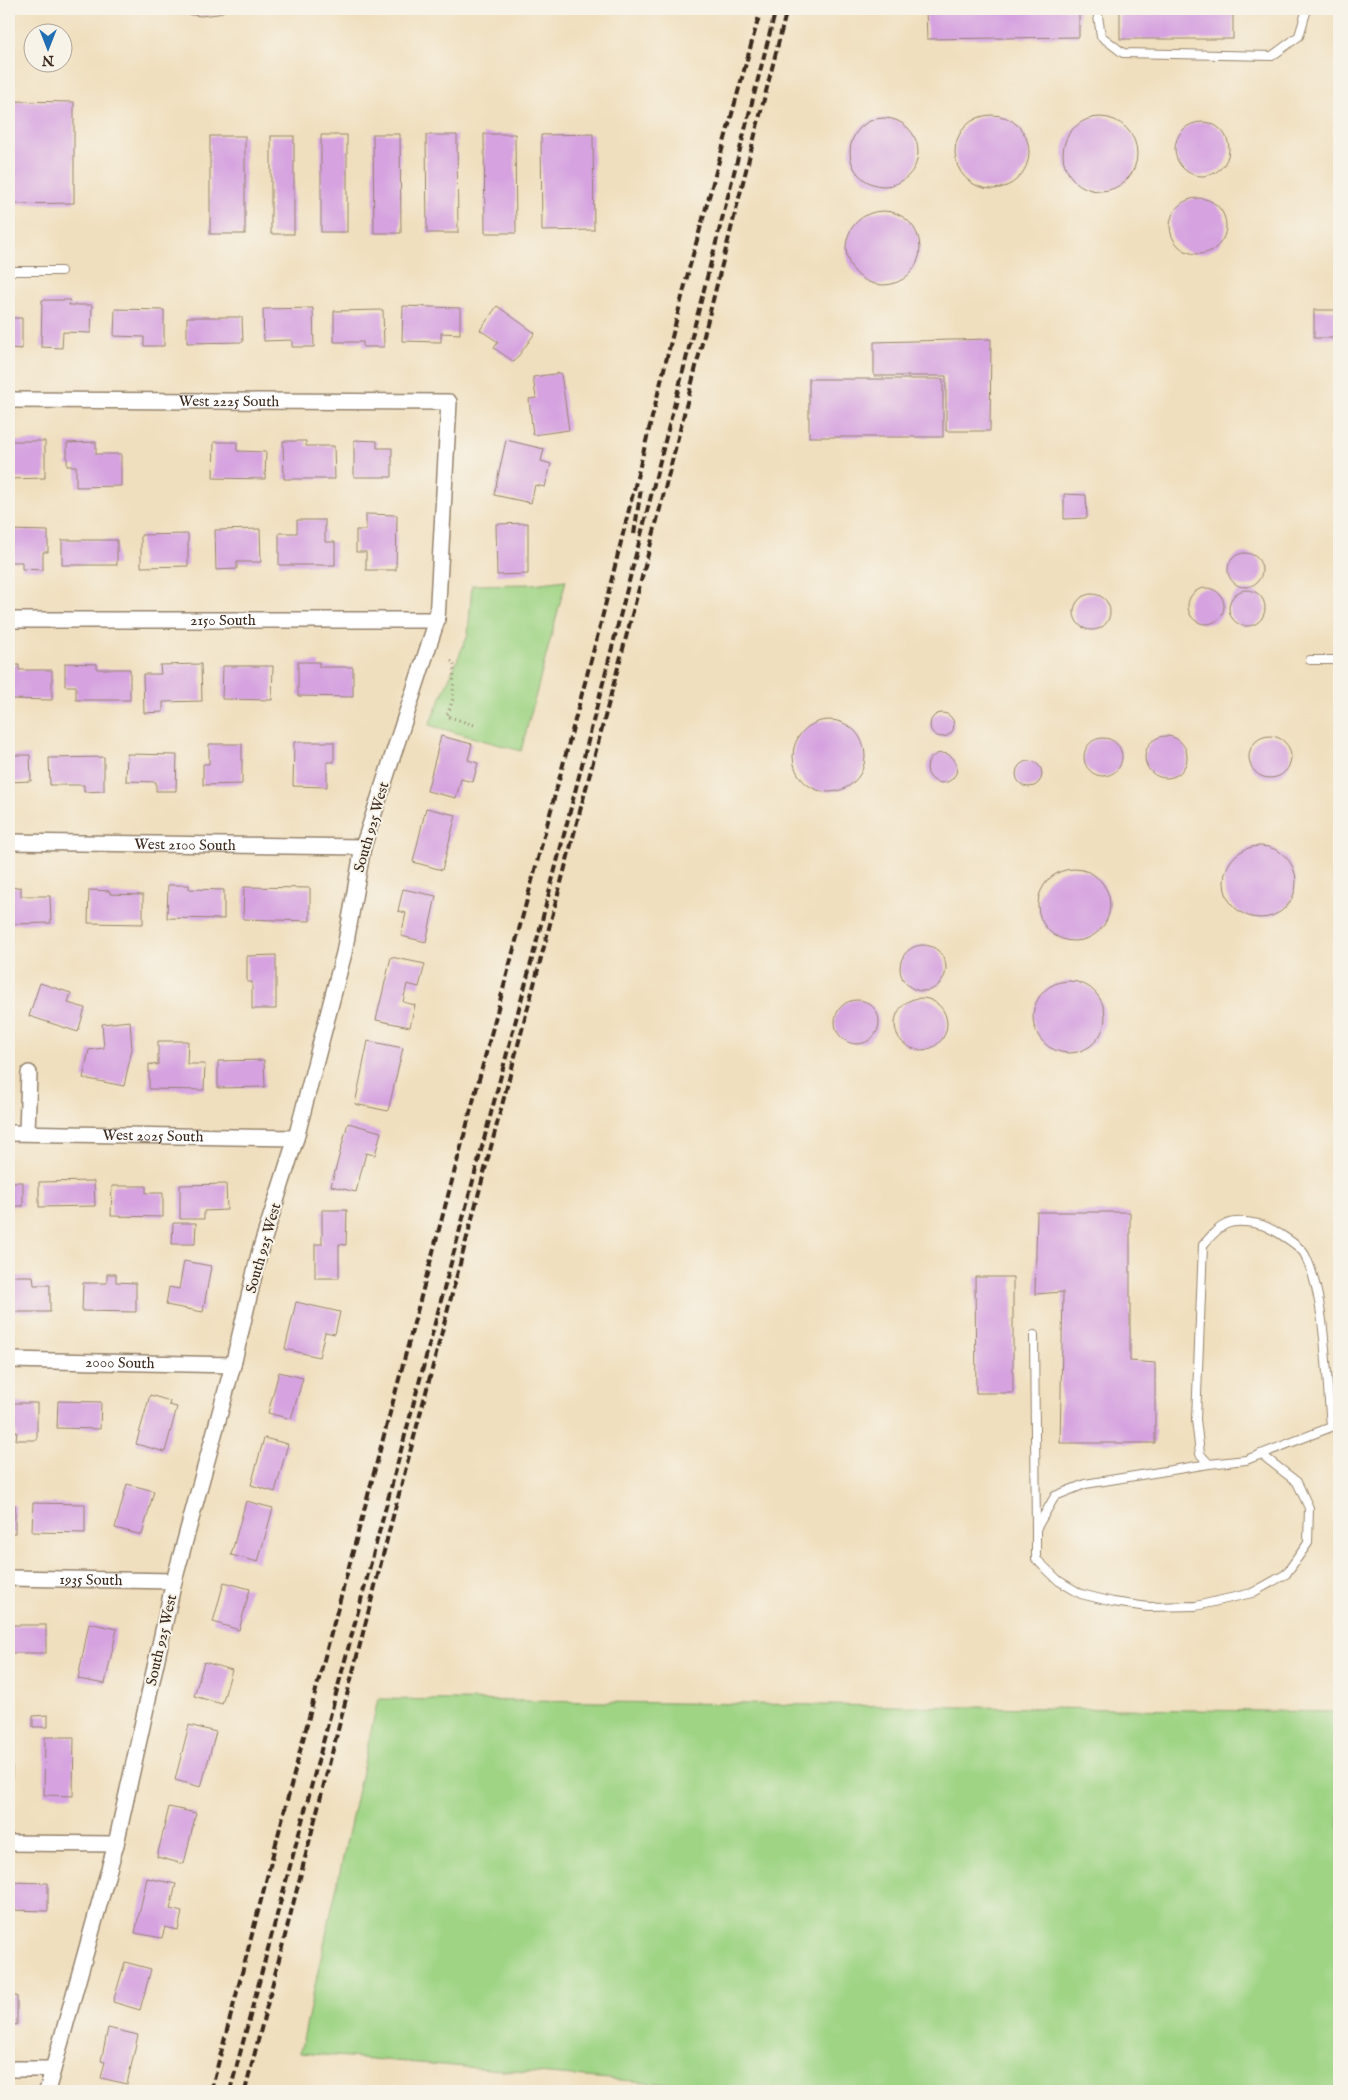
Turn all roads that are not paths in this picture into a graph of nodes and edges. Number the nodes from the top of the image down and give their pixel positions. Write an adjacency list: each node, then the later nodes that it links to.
1 (1097, 9): 2 (lane)
2 (1307, 9)
3 (9, 271): 4 (lane)
4 (61, 271)
5 (9, 400): 6 (street, West 2225 South)
6 (449, 402): 8 (street, South 925 West)
7 (9, 620): 8 (street, 2150 South)
8 (436, 620): 12 (street, South 925 West)
9 (1310, 660): 10 (lane)
10 (1339, 660)
11 (9, 842): 12 (street, West 2100 South)
12 (363, 847): 16 (street, South 925 West)
13 (28, 1073): 14 (street)
14 (27, 1132): 15 (street, West 2025 South); 16 (street, West 2025 South)
15 (9, 1133)
16 (296, 1138): 19 (street, South 925 West)
17 (1034, 1335): 23 (lane)
18 (9, 1360): 19 (street, 2000 South)
19 (233, 1364): 25 (street, South 925 West)
20 (1335, 1424): 21 (lane); 22 (lane)
21 (1261, 1454): 22 (lane); 23 (lane)
22 (1209, 1464): 23 (lane)
23 (1036, 1529)
24 (9, 1578): 25 (street, 1935 South)
25 (174, 1580): 27 (street, South 925 West)
26 (9, 1843): 27 (street)
27 (116, 1844): 29 (street, South 925 West)
28 (9, 2069): 29 (street)
29 (53, 2069): 30 (street, South 925 West)
30 (47, 2091)

